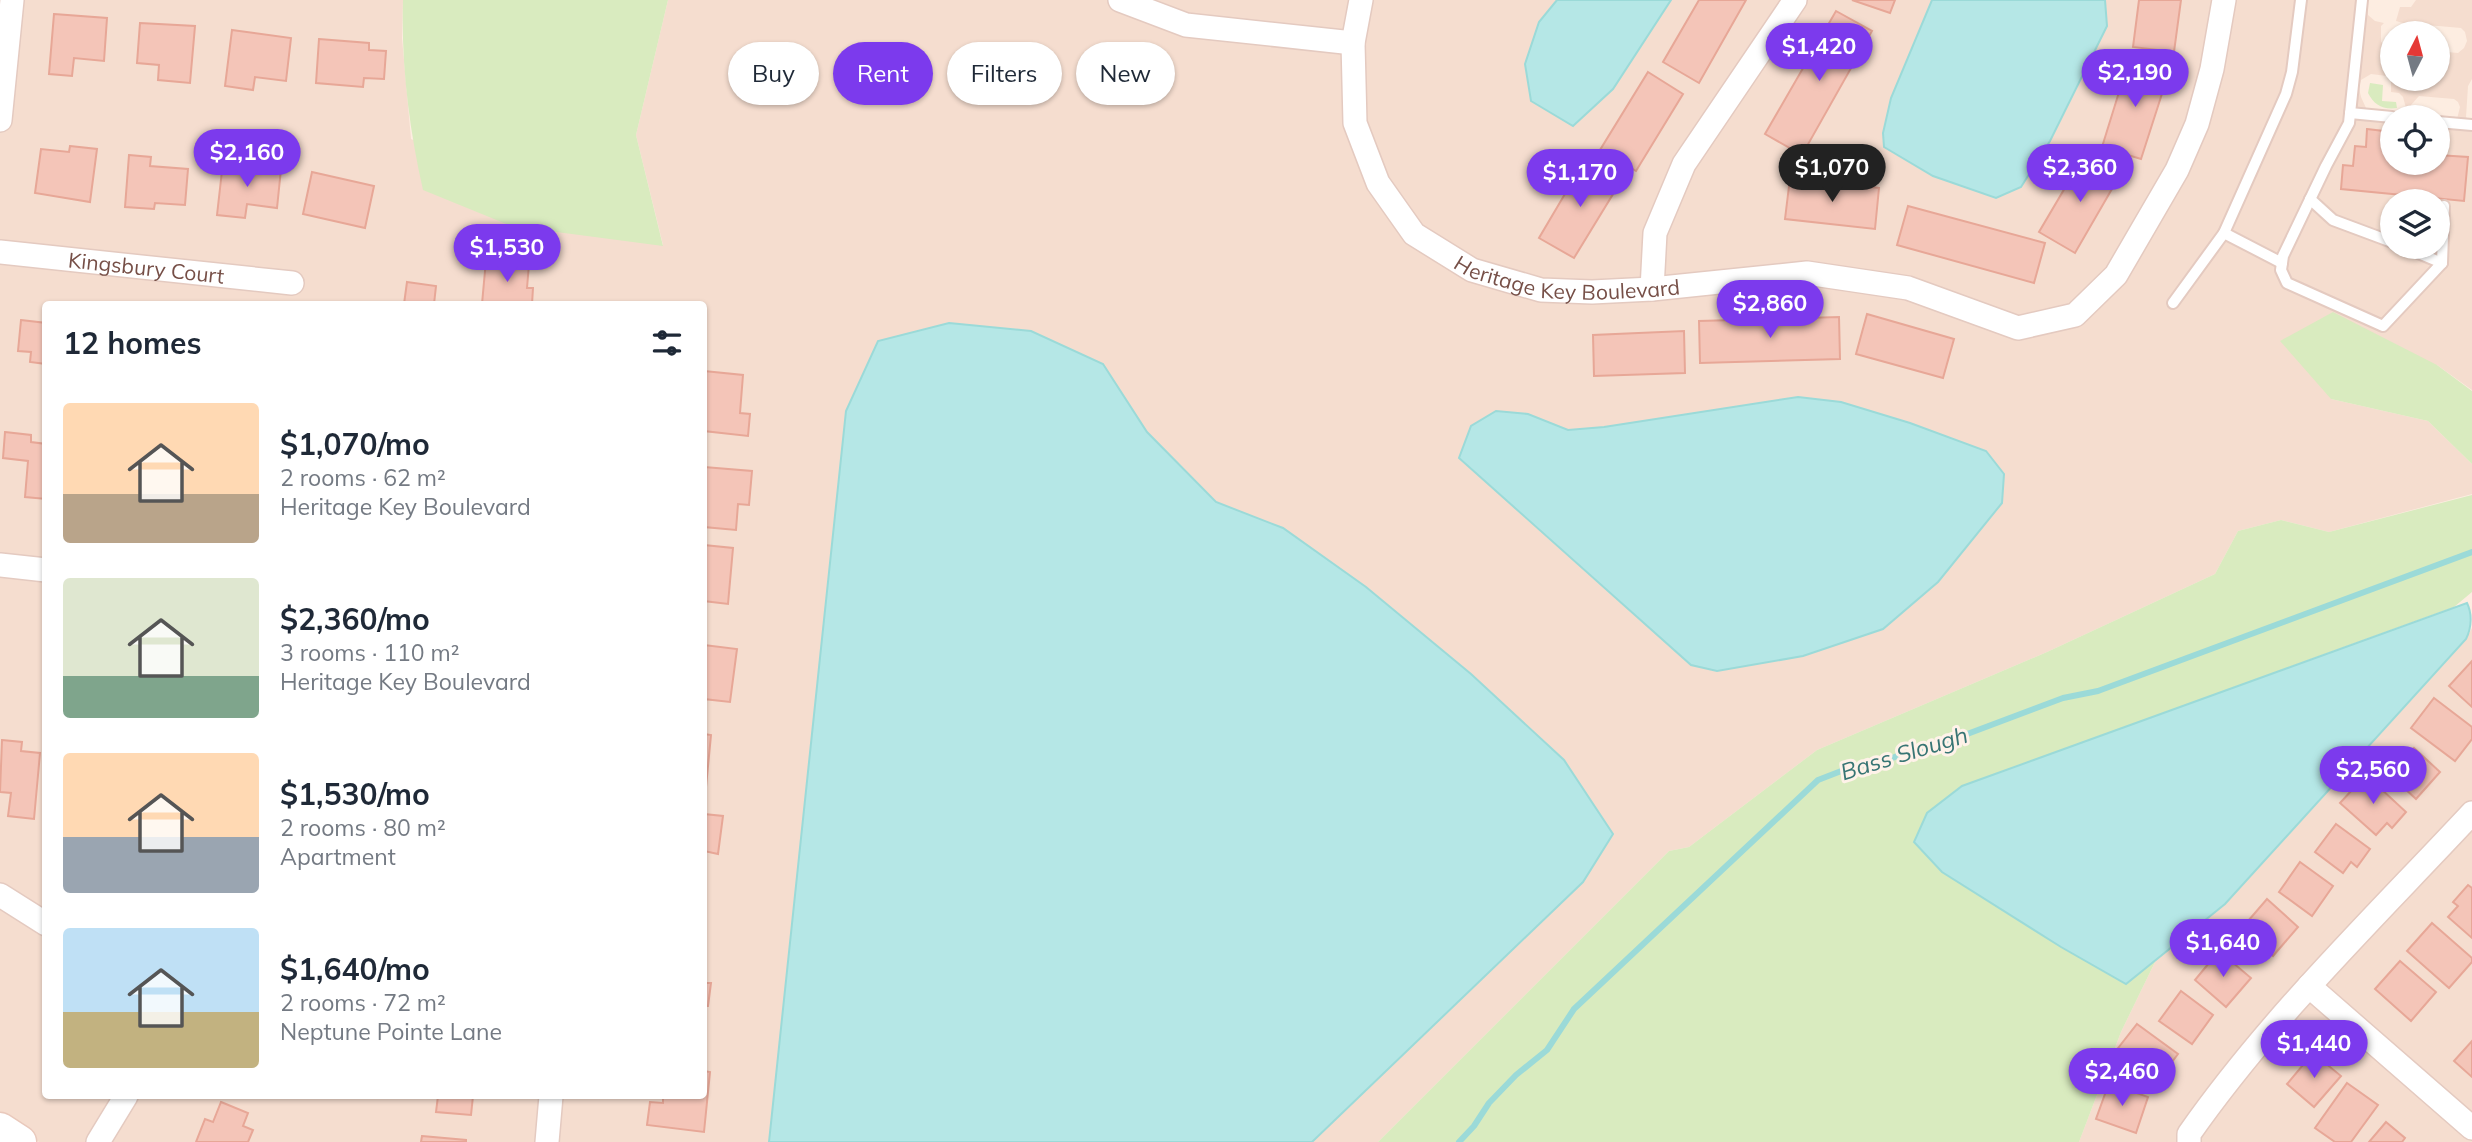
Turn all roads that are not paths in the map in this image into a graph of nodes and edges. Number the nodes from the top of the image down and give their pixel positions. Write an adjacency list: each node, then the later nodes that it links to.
1 (12, 0): 11 (street)
2 (1120, 0): 8 (street)
3 (1361, 0): 8 (street, Heritage Key Boulevard)
4 (1795, 0): 23 (street)
5 (2224, 0): 23 (street, Heritage Key Boulevard)
6 (2301, 0): 15 (lane)
7 (2362, 0): 9 (lane)
8 (1353, 43): 23 (street, Heritage Key Boulevard)
9 (2350, 113): 10 (lane); 14 (lane)
10 (2380, 116)
11 (0, 120)
12 (2450, 123): 13 (lane)
13 (2472, 125)
14 (2310, 199): 16 (lane); 20 (lane)
15 (2224, 233): 20 (lane); 24 (lane)
16 (2380, 238)
17 (0, 252): 22 (street, Kingsbury Court)
18 (2432, 259): 21 (lane)
19 (2442, 259): 21 (lane)
20 (2282, 263): 21 (lane)
21 (2442, 263)
22 (292, 283)
23 (1651, 289)
24 (2173, 303)
25 (0, 565): 26 (street)
26 (42, 570)
27 (2472, 813): 30 (street)
28 (0, 895): 29 (street)
29 (42, 921)
30 (2309, 986): 33 (street); 38 (street)
31 (124, 1099): 36 (street)
32 (551, 1099): 37 (street)
33 (2472, 1128)
34 (0, 1129): 35 (main road)
35 (20, 1142)
36 (98, 1142)
37 (547, 1142)
38 (2189, 1142)

